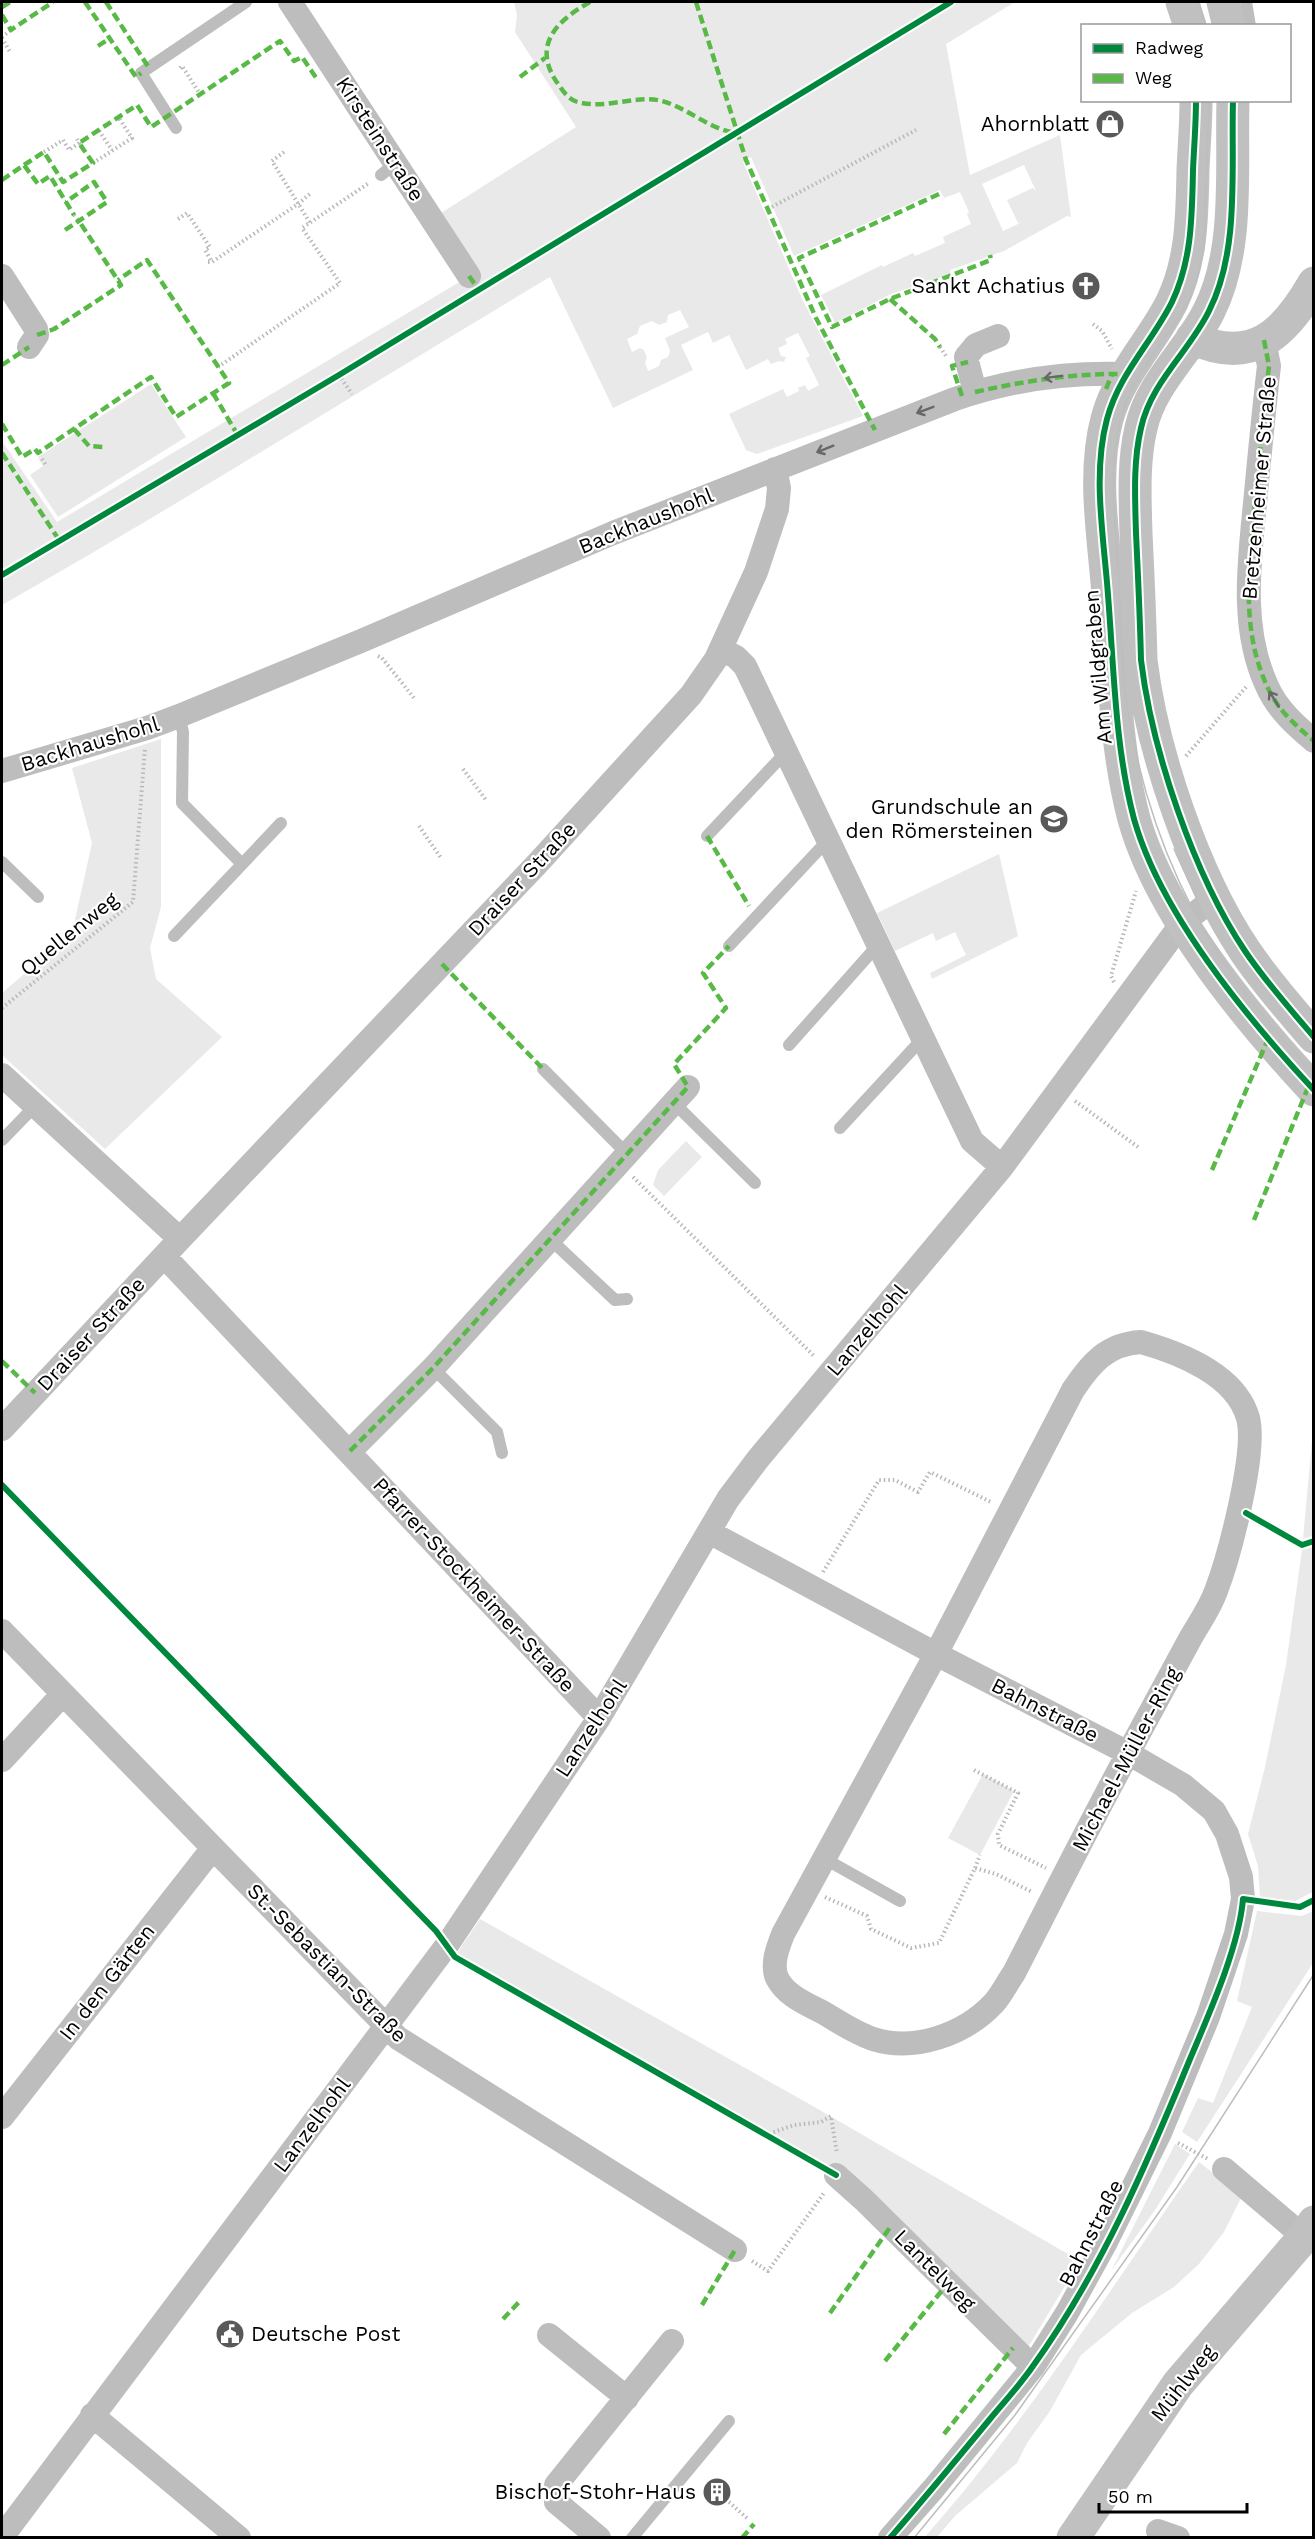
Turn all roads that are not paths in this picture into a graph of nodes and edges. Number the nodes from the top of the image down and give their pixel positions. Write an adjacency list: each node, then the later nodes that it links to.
1 (246, 2): 11 (lane)
2 (290, 2): 14 (street, Kirsteinstraße)
3 (1182, 2): 6 (street)
4 (1223, 2): 7 (street)
5 (1246, 2): 8 (lane)
6 (1189, 24)
7 (1228, 24)
8 (1250, 24)
9 (1196, 102): 12 (street)
10 (1233, 102): 16 (street, Am Wildgraben)
11 (176, 128)
12 (1183, 271): 16 (street); 18 (street, Am Wildgraben)
13 (2, 276): 20 (street)
14 (469, 276)
15 (1314, 283): 19 (street)
16 (1194, 326): 18 (street); 19 (street); 23 (street, Am Wildgraben)
17 (998, 336): 22 (street)
18 (1149, 339): 21 (street, Am Wildgraben)
19 (1264, 340): 27 (street, Bretzenheimer Straße, one-way to 19)
20 (29, 347)
21 (1126, 374): 22 (street, Backhaushohl, one-way to 22); 23 (street); 37 (street, Am Wildgraben)
22 (975, 392): 24 (street, Backhaushohl, one-way to 24)
23 (1154, 394): 36 (street, Am Wildgraben)
24 (775, 469): 25 (street, Draiser Straße); 26 (street, Backhaushohl)
25 (721, 649): 28 (street); 55 (street, Draiser Straße)
26 (179, 716): 29 (street, Backhaushohl); 34 (lane, Backhaushohl)
27 (1314, 741)
28 (786, 752): 31 (lane); 32 (street)
29 (2, 771)
30 (281, 823): 34 (lane)
31 (707, 836)
32 (827, 841): 39 (lane); 40 (street)
33 (2, 862): 35 (lane)
34 (242, 864): 38 (lane)
35 (38, 897)
36 (1215, 898): 37 (street); 41 (street, Am Wildgraben)
37 (1182, 922): 46 (street, Am Wildgraben); 52 (street, Lanzelhohl)
38 (174, 936)
39 (729, 946)
40 (877, 946): 42 (street); 43 (lane)
41 (1314, 1037)
42 (922, 1038): 49 (lane); 52 (street)
43 (789, 1045)
44 (543, 1069): 51 (lane)
45 (2, 1075): 48 (street)
46 (1314, 1090)
47 (681, 1095): 51 (street); 53 (lane)
48 (35, 1106): 50 (lane); 55 (street)
49 (840, 1128)
50 (2, 1140)
51 (628, 1155): 54 (street)
52 (1002, 1167): 61 (street, Lanzelhohl)
53 (754, 1183)
54 (551, 1240): 56 (lane); 57 (street)
55 (172, 1247): 58 (street, Draiser Straße); 59 (street, Pfarrer-Stockheimer-Straße)
56 (627, 1299)
57 (433, 1368): 59 (street); 60 (lane)
58 (2, 1429)
59 (350, 1451): 65 (street, Pfarrer-Stockheimer-Straße)
60 (502, 1453)
61 (709, 1532): 63 (street, Bahnstraße); 65 (street, Lanzelhohl)
62 (2, 1631): 64 (street, St.-Sebastian-Straße)
63 (936, 1654): 66 (street, Bahnstraße); 66 (street, Michael-Müller-Ring); 69 (street, Michael-Müller-Ring)
64 (62, 1695): 67 (street); 68 (street, St.-Sebastian-Straße)
65 (599, 1718): 71 (street, Lanzelhohl)
66 (1128, 1753): 69 (street, Michael-Müller-Ring); 79 (street, Bahnstraße)
67 (2, 1760)
68 (213, 1848): 71 (street, St.-Sebastian-Straße); 72 (street, In den Gärten)
69 (825, 1859): 70 (lane)
70 (900, 1901)
71 (386, 2025): 76 (street, St.-Sebastian-Straße); 81 (street, Lanzelhohl)
72 (2, 2117)
73 (1224, 2169): 75 (street, Mühlweg)
74 (836, 2175): 79 (street, Lantelweg)
75 (1309, 2230): 88 (street, Mühlweg)
76 (735, 2250)
77 (549, 2335): 80 (street)
78 (672, 2341): 80 (street)
79 (1033, 2367): 87 (street, Bahnstraße)
80 (627, 2398): 84 (street)
81 (92, 2415): 83 (street, Lanzelhohl); 85 (street)
82 (729, 2421): 86 (lane)
83 (2, 2536)
84 (596, 2537)
85 (239, 2538)
86 (632, 2538)
87 (890, 2538)
88 (1073, 2538)

